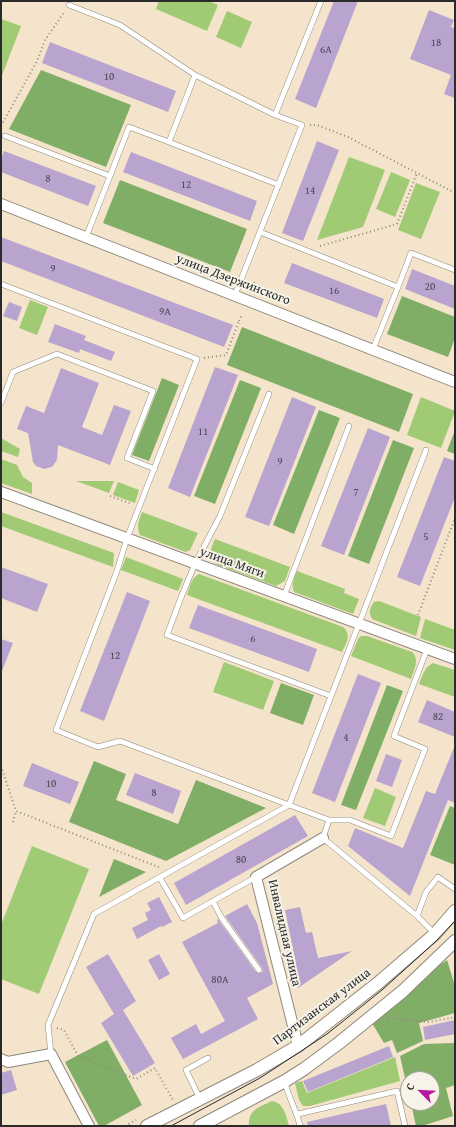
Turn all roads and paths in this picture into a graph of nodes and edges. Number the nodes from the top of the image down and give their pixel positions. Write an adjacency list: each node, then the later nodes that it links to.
1 (320, 1): 4 (lane)
2 (69, 5): 3 (lane); 6 (path)
3 (195, 75): 4 (lane); 8 (lane)
4 (275, 115): 5 (lane)
5 (302, 125): 9 (path); 11 (lane)
6 (1, 126)
7 (5, 136): 10 (lane)
8 (169, 142): 10 (lane); 11 (lane)
9 (416, 173): 12 (path); 16 (path)
10 (110, 176): 15 (lane)
11 (279, 185): 14 (lane)
12 (455, 193)
13 (1, 204): 15 (street, улица Дзержинского)
14 (260, 232): 16 (lane); 22 (lane)
15 (86, 237): 22 (street, улица Дзержинского)
16 (306, 250): 21 (lane)
17 (455, 270): 21 (lane)
18 (255, 281): 20 (path)
19 (1, 284): 25 (lane)
20 (253, 287)
21 (398, 287): 24 (lane)
22 (235, 295): 24 (street, улица Дзержинского)
23 (242, 314): 25 (path)
24 (373, 349): 26 (street, улица Дзержинского)
25 (197, 359): 31 (lane)
26 (455, 382)
27 (269, 394): 37 (lane)
28 (1, 403): 31 (lane)
29 (349, 426): 38 (lane)
30 (426, 450): 40 (lane)
31 (155, 469): 36 (lane)
32 (1, 492): 36 (street, улица Мяги)
33 (110, 496): 34 (path)
34 (133, 505)
35 (455, 518): 39 (path)
36 (127, 538): 37 (street, улица Мяги); 45 (lane)
37 (196, 564): 38 (street, улица Мяги); 43 (lane)
38 (284, 596): 40 (street, улица Мяги)
39 (418, 615)
40 (359, 624): 41 (street, улица Мяги); 43 (lane)
41 (428, 649): 42 (street, улица Мяги); 47 (lane)
42 (455, 659)
43 (331, 696): 45 (lane)
44 (1, 766): 46 (path)
45 (289, 805): 47 (lane); 50 (lane)
46 (16, 811): 48 (path); 50 (path)
47 (329, 820): 49 (lane)
48 (13, 822)
49 (324, 838): 51 (street, Инвалидная улица); 56 (lane)
50 (171, 872): 52 (lane)
51 (256, 877): 54 (lane); 63 (street, Инвалидная улица)
52 (160, 878): 54 (lane); 62 (lane)
53 (455, 889): 56 (lane)
54 (213, 901): 59 (lane)
55 (455, 911): 57 (street, Партизанская улица)
56 (417, 916): 57 (lane)
57 (434, 934): 63 (street, Партизанская улица)
58 (454, 945): 67 (street)
59 (259, 970)
60 (381, 1017): 61 (path)
61 (455, 1017)
62 (48, 1025): 64 (lane); 69 (path)
63 (298, 1046): 68 (street, Партизанская улица)
64 (51, 1054): 66 (street); 71 (street)
65 (208, 1058): 68 (lane)
66 (1, 1059)
67 (285, 1081): 70 (lane); 73 (street)
68 (200, 1099): 72 (street, Партизанская улица)
69 (173, 1101)
70 (298, 1114): 74 (lane); 75 (lane)
71 (89, 1126)
72 (147, 1126)
73 (200, 1126)
74 (300, 1126)
75 (405, 1126)

